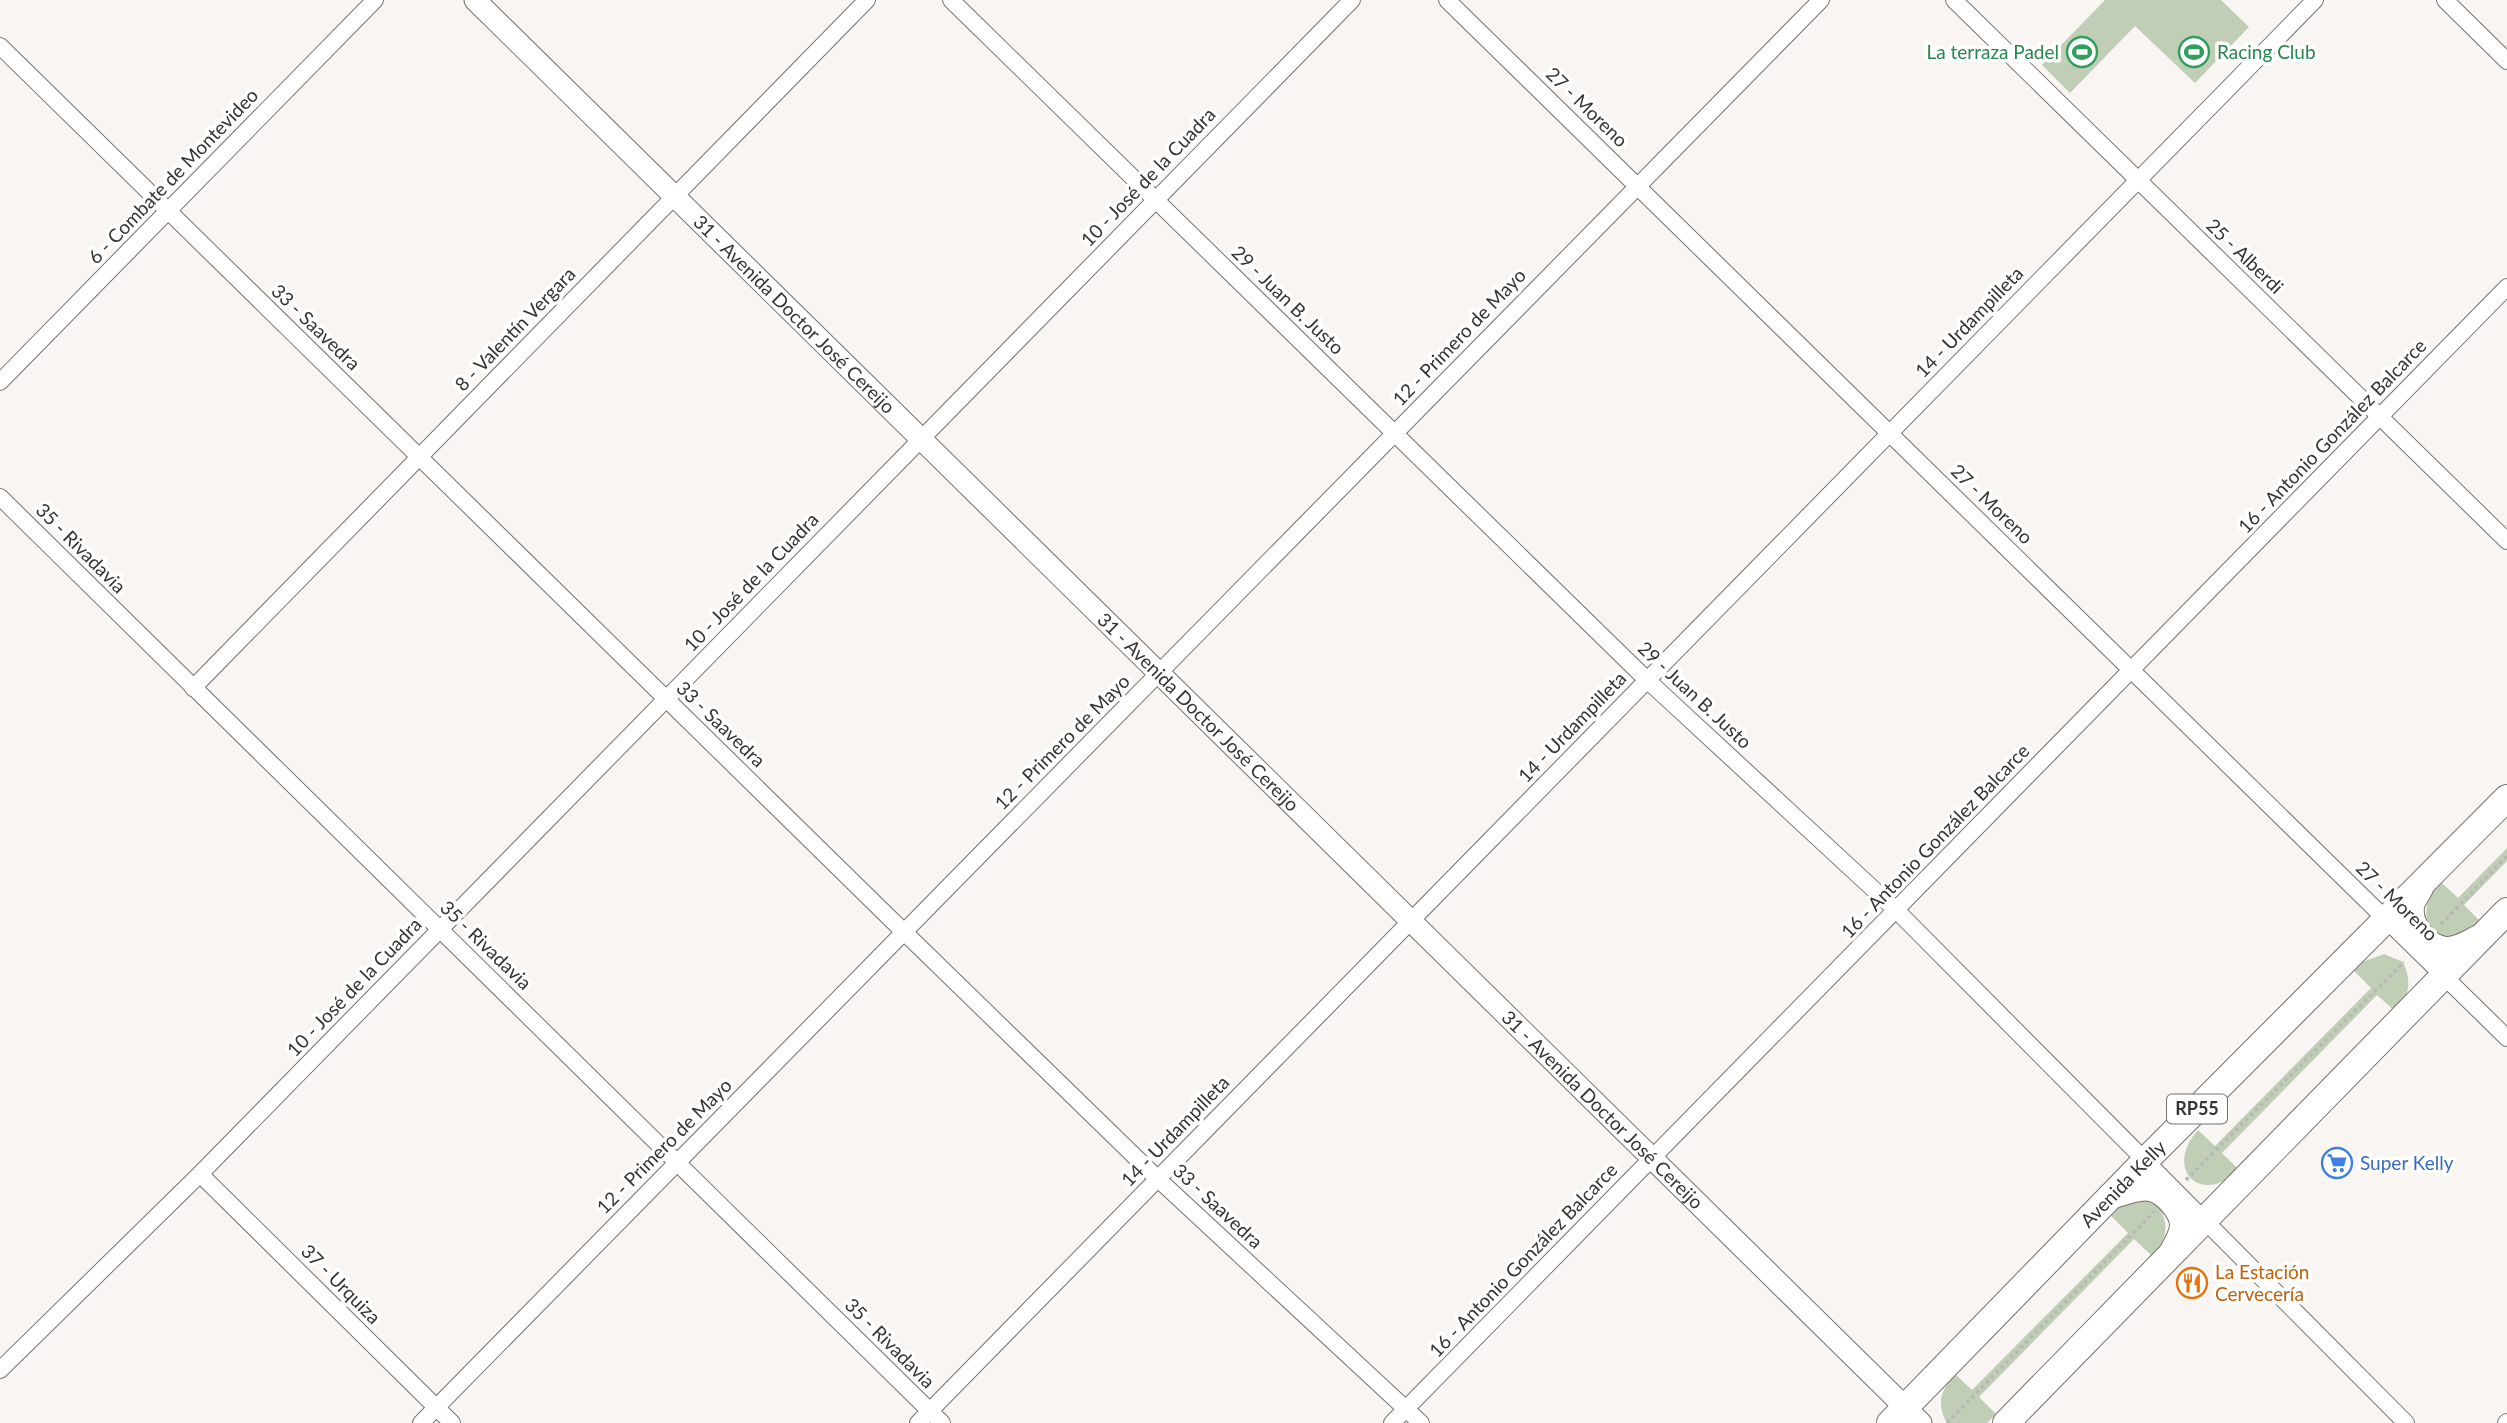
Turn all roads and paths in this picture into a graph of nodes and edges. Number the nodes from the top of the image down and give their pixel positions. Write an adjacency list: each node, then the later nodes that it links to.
1 (375, 0): 17 (street, 6 - Combate de Montevideo)
2 (475, 0): 15 (street, 31 - Avenida Doctor José Cereijo)
3 (867, 0): 15 (street, 8 - Valentín Vergara)
4 (951, 0): 16 (street, 29 - Juan B. Justo)
5 (1352, 0): 16 (street, 10 - José de la Cuadra)
6 (1447, 0): 14 (street, 27 - Moreno)
7 (1821, 0): 14 (street, 12 - Primero de Mayo)
8 (1954, 0): 13 (street, 25 - Alberdi)
9 (2315, 0): 13 (street, 14 - Urdampilleta)
10 (2445, 0): 12 (street)
11 (0, 46): 17 (street, 33 - Saavedra)
12 (2507, 61)
13 (2138, 180): 20 (street, 25 - Alberdi); 21 (street, 14 - Urdampilleta)
14 (1637, 186): 21 (street, 27 - Moreno); 22 (street, 12 - Primero de Mayo)
15 (674, 197): 23 (street, 31 - Avenida Doctor José Cereijo); 24 (street, 8 - Valentín Vergara)
16 (1155, 200): 22 (street, 29 - Juan B. Justo); 23 (street, 10 - José de la Cuadra)
17 (168, 211): 19 (street, 6 - Combate de Montevideo); 24 (street, 33 - Saavedra)
18 (2507, 288): 20 (street, 16 - Antonio González Balcarce)
19 (0, 382)
20 (2380, 417): 26 (street, 25 - Alberdi); 27 (street, 16 - Antonio González Balcarce)
21 (1889, 433): 27 (street, 27 - Moreno); 29 (street, 14 - Urdampilleta)
22 (1394, 434): 28 (street, 12 - Primero de Mayo); 29 (street, 29 - Juan B. Justo)
23 (921, 439): 28 (street, 31 - Avenida Doctor José Cereijo); 31 (street, 10 - José de la Cuadra)
24 (419, 457): 30 (street, 8 - Valentín Vergara); 31 (street, 33 - Saavedra)
25 (0, 497): 30 (street, 35 - Rivadavia)
26 (2507, 541)
27 (2131, 670): 35 (street, 16 - Antonio González Balcarce); 37 (street, 27 - Moreno)
28 (1158, 674): 38 (street, 31 - Avenida Doctor José Cereijo); 40 (street, 12 - Primero de Mayo)
29 (1647, 680): 35 (street, 29 - Juan B. Justo); 38 (street, 14 - Urdampilleta)
30 (193, 688): 39 (street, 35 - Rivadavia)
31 (666, 699): 39 (street, 10 - José de la Cuadra); 40 (street, 33 - Saavedra)
32 (2507, 798): 34 (main road, Avenida Kelly / RP55)
33 (2507, 856): 42 (path)
34 (2423, 883): 37 (main road, Avenida Kelly / RP55); 42 (main road)
35 (1896, 910): 45 (street, 16 - Antonio González Balcarce); 46 (street, 29 - Juan B. Justo)
36 (2507, 911): 41 (main road)
37 (2386, 920): 43 (street, 27 - Moreno); 46 (main road, Avenida Kelly / RP55)
38 (1410, 922): 45 (street, 31 - Avenida Doctor José Cereijo); 49 (street, 14 - Urdampilleta)
39 (440, 929): 47 (street, 35 - Rivadavia); 48 (street, 10 - José de la Cuadra)
40 (904, 932): 47 (street, 12 - Primero de Mayo); 49 (street, 33 - Saavedra)
41 (2482, 937): 42 (main road); 43 (main road)
42 (2426, 940)
43 (2443, 976): 44 (street, 27 - Moreno); 51 (main road)
44 (2507, 1038)
45 (1651, 1159): 55 (street, 16 - Antonio González Balcarce); 57 (street, 31 - Avenida Doctor José Cereijo)
46 (2146, 1160): 50 (main road, Avenida Kelly / RP55); 51 (street, 29 - Juan B. Justo)
47 (677, 1163): 54 (street, 12 - Primero de Mayo); 56 (street, 35 - Rivadavia)
48 (200, 1174): 53 (street, 10 - José de la Cuadra); 54 (street, 37 - Urquiza)
49 (1158, 1179): 55 (street, 33 - Saavedra); 56 (street, 14 - Urdampilleta)
50 (2111, 1196): 52 (main road); 57 (main road, Avenida Kelly / RP55)
51 (2206, 1220): 52 (main road); 64 (street, 29 - Juan B. Justo)
52 (2171, 1256): 63 (main road)
53 (0, 1370)
54 (437, 1408): 58 (street, 12 - Primero de Mayo); 59 (street, 37 - Urquiza)
55 (1406, 1409): 61 (street, 16 - Antonio González Balcarce); 62 (street, 33 - Saavedra)
56 (924, 1417): 60 (street, 35 - Rivadavia)
57 (1906, 1418)
58 (421, 1423)
59 (452, 1423)
60 (942, 1423)
61 (1392, 1423)
62 (1420, 1423)
63 (2006, 1423)
64 (2406, 1423)

